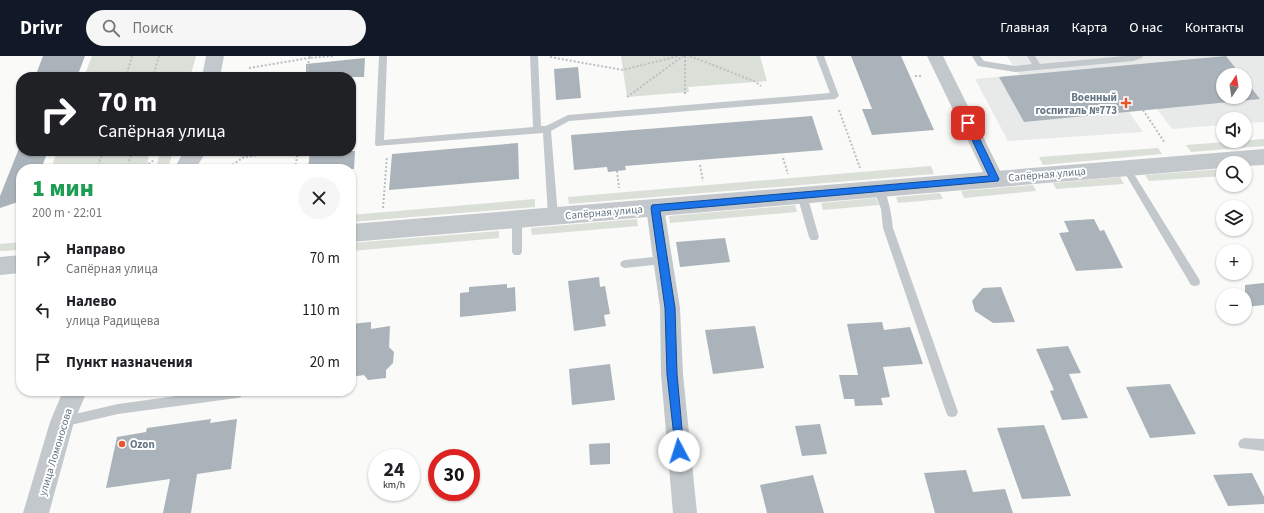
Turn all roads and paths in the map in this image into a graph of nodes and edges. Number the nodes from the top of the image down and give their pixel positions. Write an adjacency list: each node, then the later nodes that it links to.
1 (132, 56): 19 (path)
2 (159, 56): 20 (path)
3 (216, 56): 21 (street)
4 (333, 56): 16 (path)
5 (383, 56): 33 (lane)
6 (534, 56): 31 (lane)
7 (546, 56): 8 (path)
8 (678, 56)
9 (684, 56): 27 (path); 29 (path)
10 (690, 56): 26 (path)
11 (820, 56): 25 (lane)
12 (935, 56): 46 (street)
13 (976, 56): 17 (lane)
14 (1031, 56): 17 (lane)
15 (1139, 56): 17 (lane)
16 (310, 57): 18 (path); 22 (path)
17 (1038, 67)
18 (249, 68)
19 (127, 72)
20 (154, 72)
21 (212, 72)
22 (308, 72)
23 (915, 76): 24 (path)
24 (922, 76)
25 (835, 96): 26 (lane); 42 (path)
26 (776, 101): 27 (lane)
27 (688, 108): 29 (lane)
28 (1143, 110): 32 (path)
29 (612, 114): 30 (lane)
30 (547, 129): 31 (lane); 53 (lane)
31 (537, 130): 33 (lane)
32 (1165, 143)
33 (388, 144): 51 (path)
34 (252, 156): 35 (path)
35 (244, 157): 40 (path)
36 (1264, 157): 43 (street, Сапёрная улица)
37 (783, 158): 45 (path)
38 (154, 160): 39 (path)
39 (149, 164)
40 (234, 164)
41 (700, 165): 47 (path)
42 (860, 168)
43 (1126, 168): 46 (street, Сапёрная улица); 62 (lane)
44 (617, 171): 48 (path)
45 (788, 174)
46 (995, 179): 49 (street, Сапёрная улица)
47 (703, 181)
48 (619, 188)
49 (878, 188): 50 (street, Сапёрная улица); 65 (lane)
50 (802, 195): 52 (street, Сапёрная улица); 56 (lane)
51 (382, 208)
52 (655, 208): 53 (street, Сапёрная улица); 58 (street)
53 (553, 216): 54 (street, Сапёрная улица)
54 (516, 219): 55 (street, Сапёрная улица); 57 (lane)
55 (356, 233)
56 (814, 237)
57 (517, 252)
58 (663, 260): 60 (lane); 70 (street)
59 (16, 264): 61 (street)
60 (625, 264)
61 (0, 266)
62 (1195, 282)
63 (73, 396): 66 (street, улица Ломоносова)
64 (215, 396): 66 (lane)
65 (952, 412)
66 (62, 422): 69 (street, улица Ломоносова)
67 (1244, 444): 68 (lane)
68 (1264, 446)
69 (36, 513)
70 (685, 513)

